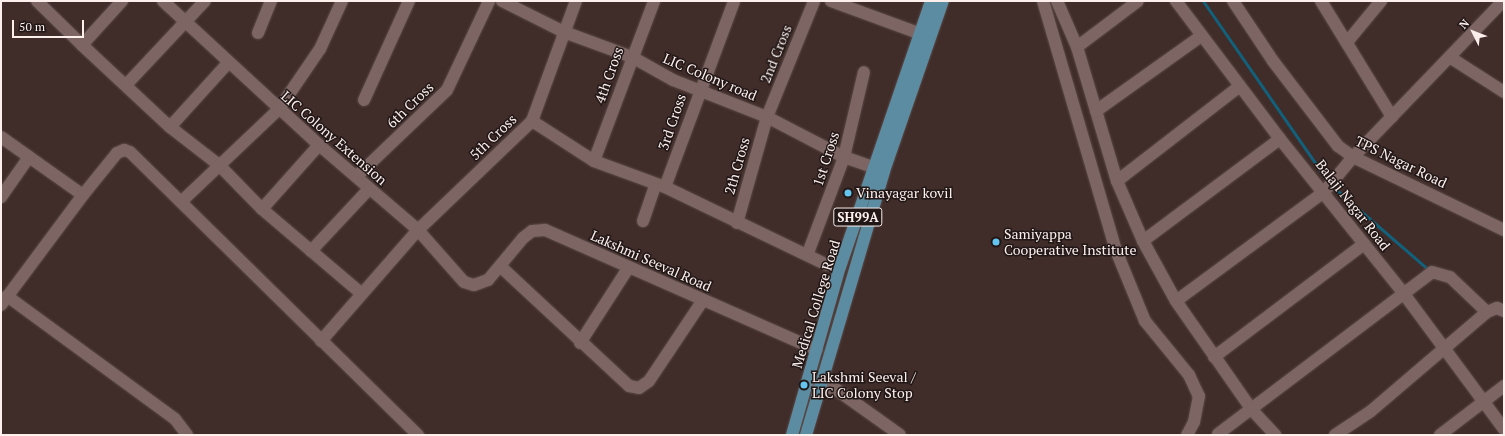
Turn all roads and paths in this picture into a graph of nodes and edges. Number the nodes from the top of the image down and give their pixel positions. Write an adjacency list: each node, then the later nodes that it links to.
1 (122, 1): 31 (street)
2 (163, 1): 25 (street, LIC Colony Extension)
3 (205, 1): 25 (street)
4 (271, 1): 27 (street)
5 (342, 1): 42 (street)
6 (409, 1): 41 (street)
7 (489, 1): 57 (street, 6th Cross)
8 (502, 1): 26 (street, LIC Colony road)
9 (576, 1): 26 (street, 5th Cross)
10 (654, 1): 33 (street, 4th Cross)
11 (734, 1): 39 (street, 3rd Cross)
12 (814, 1): 45 (street, 2nd Cross)
13 (831, 1): 28 (street)
14 (931, 1): 28 (main road, Medical College Road / SH99A)
15 (943, 1): 28 (main road, Medical College Road / SH99A)
16 (1043, 1): 102 (street)
17 (1058, 1): 32 (street)
18 (1138, 1): 32 (street)
19 (1176, 1): 29 (street, Balaji Nagar Road)
20 (1233, 1): 53 (street, TPS Nagar Road)
21 (1322, 1): 30 (street)
22 (1381, 1): 30 (street)
23 (1503, 1): 34 (street)
24 (43, 3): 31 (street)
25 (186, 23): 35 (street, LIC Colony Extension); 37 (street)
26 (564, 32): 33 (street, LIC Colony road); 46 (street, 5th Cross)
27 (258, 33)
28 (925, 36): 56 (main road, Medical College Road / SH99A)
29 (1202, 36): 38 (street, Balaji Nagar Road); 43 (street)
30 (1348, 41): 44 (street)
31 (82, 45): 37 (street)
32 (1077, 47): 43 (street)
33 (632, 57): 39 (street, LIC Colony road); 54 (street, 4th Cross)
34 (1451, 58): 40 (street); 44 (street)
35 (228, 63): 42 (street, LIC Colony Extension); 47 (street)
36 (864, 72): 52 (street, 1st Cross)
37 (126, 85): 47 (street)
38 (1240, 86): 49 (street, Balaji Nagar Road); 58 (street)
39 (700, 89): 45 (street, LIC Colony road); 59 (street, 3rd Cross)
40 (1504, 92)
41 (364, 100)
42 (279, 109): 50 (street, LIC Colony Extension); 55 (street)
43 (1096, 111): 58 (street)
44 (1392, 117): 53 (street)
45 (767, 118): 52 (street, LIC Colony road); 67 (street, 2th Cross)
46 (532, 121): 54 (street); 68 (street, 5th Cross)
47 (170, 127): 55 (street)
48 (1, 137): 51 (street)
49 (1280, 139): 61 (street, Balaji Nagar Road); 70 (street)
50 (319, 145): 57 (street, LIC Colony Extension); 65 (street)
51 (29, 157): 62 (street); 63 (street)
52 (844, 157): 56 (street, LIC Colony road); 73 (street, 1st Cross)
53 (1353, 157): 61 (street); 69 (street, TPS Nagar Road)
54 (594, 161): 59 (street)
55 (219, 165): 64 (street); 65 (street)
56 (878, 169): 76 (main road, Medical College Road / SH99A); 91 (main road, Medical College Road / SH99A)
57 (357, 176): 60 (street, LIC Colony Extension)
58 (1117, 180): 70 (street)
59 (661, 185): 66 (street, 3rd Cross); 67 (street)
60 (369, 189): 68 (street, LIC Colony Extension); 72 (street)
61 (1326, 190): 71 (street, Balaji Nagar Road); 82 (street)
62 (83, 195): 64 (street); 80 (street)
63 (1, 197)
64 (182, 201): 85 (street)
65 (262, 209): 72 (street)
66 (643, 220)
67 (737, 223): 73 (street)
68 (418, 230): 77 (street, LIC Colony Extension); 78 (street, 5th Cross)
69 (1504, 230)
70 (1143, 240): 82 (street)
71 (1364, 244): 79 (street, Balaji Nagar Road); 89 (street)
72 (311, 251): 78 (street)
73 (808, 253): 76 (street)
74 (500, 266): 75 (street, Lakshmi Seeval Road); 77 (street, Lakshmi Seeval Road); 86 (street)
75 (630, 267): 81 (street, Lakshmi Seeval Road); 86 (street)
76 (840, 267): 88 (main road, Medical College Road / SH99A)
77 (488, 280)
78 (362, 294): 85 (street, 5th Cross)
79 (1404, 294): 84 (street); 87 (street, Balaji Nagar Road); 94 (street)
80 (4, 300): 97 (street)
81 (703, 300): 86 (street); 88 (street, Lakshmi Seeval Road)
82 (1176, 301): 89 (street)
83 (1504, 311): 84 (street)
84 (1487, 312): 87 (street)
85 (322, 341): 98 (street)
86 (580, 343)
87 (1446, 349): 93 (street, Balaji Nagar Road); 104 (street)
88 (817, 350): 90 (main road, Medical College Road / SH99A)
89 (1214, 357): 94 (street)
90 (808, 380): 91 (street); 99 (main road, Medical College Road / SH99A)
91 (823, 385): 100 (main road, Medical College Road / SH99A); 101 (street)
92 (1504, 386): 93 (street)
93 (1485, 401): 95 (street, Balaji Nagar Road); 105 (street)
94 (1252, 410): 96 (street); 103 (street)
95 (1504, 429)
96 (1218, 434)
97 (187, 435)
98 (418, 435)
99 (792, 435)
100 (806, 435)
101 (900, 435)
102 (1187, 435)
103 (1274, 435)
104 (1335, 435)
105 (1440, 435)

